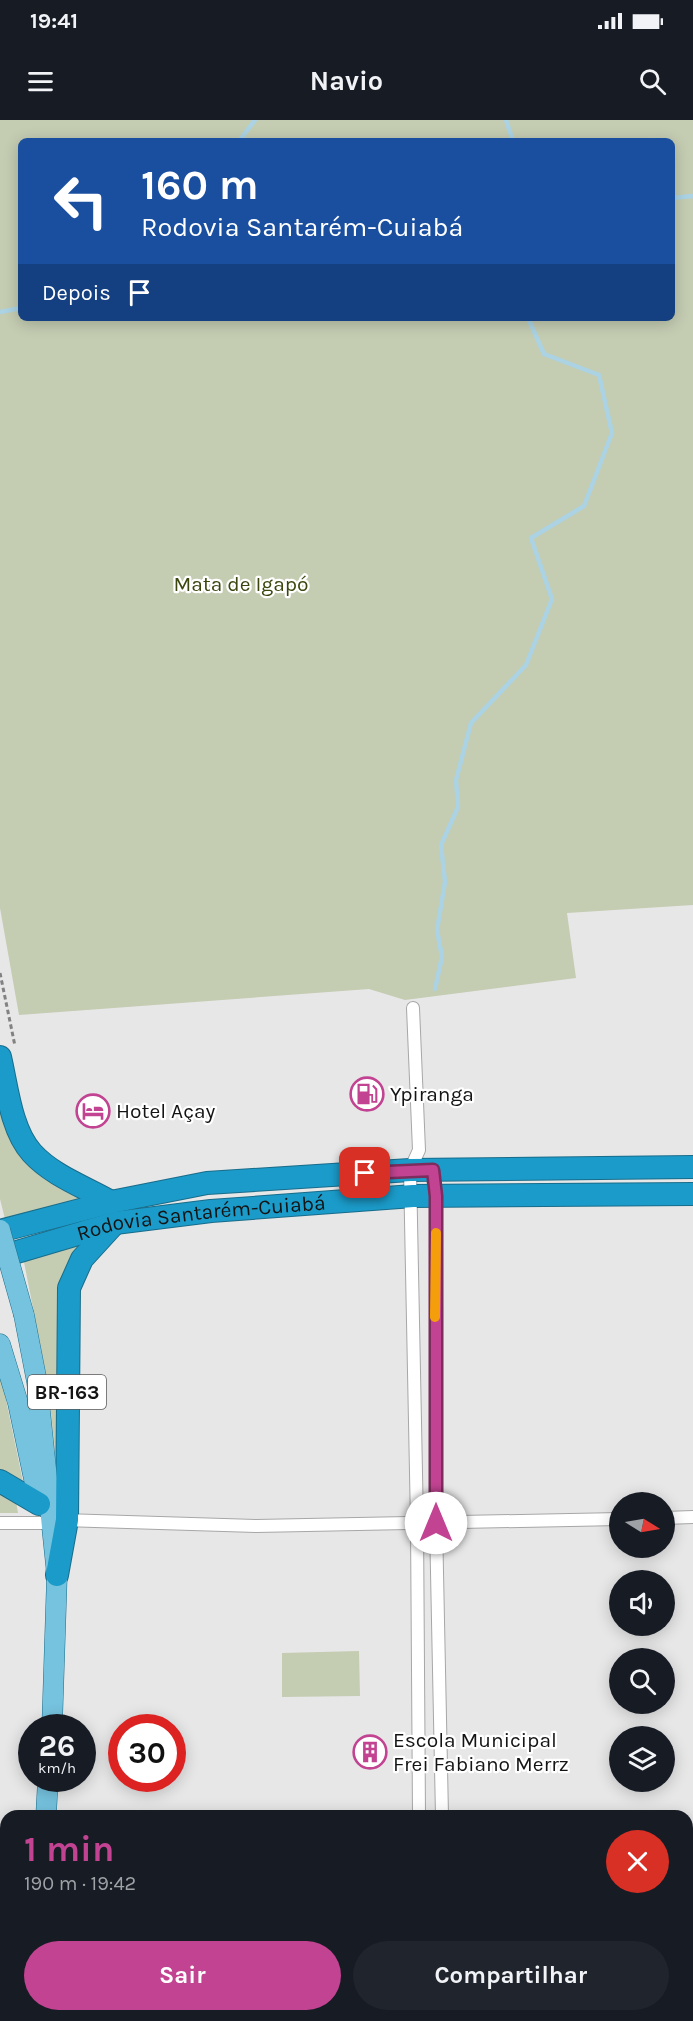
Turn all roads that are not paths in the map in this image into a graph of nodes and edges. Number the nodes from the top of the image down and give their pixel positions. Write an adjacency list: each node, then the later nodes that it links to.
1 (412, 1008): 3 (street)
2 (9, 1056): 9 (highway)
3 (415, 1160): 5 (highway, Rodovia Santarém-Cuiabá); 7 (street); 9 (highway, Rodovia Santarém-Cuiabá)
4 (693, 1167): 5 (highway, Rodovia Santarém-Cuiabá)
5 (433, 1170): 8 (street)
6 (693, 1194): 8 (highway, Rodovia Santarém-Cuiabá)
7 (412, 1196): 8 (highway, Rodovia Santarém-Cuiabá); 9 (highway, Rodovia Santarém-Cuiabá); 19 (street)
8 (436, 1196): 20 (street)
9 (113, 1213): 10 (highway, Rodovia Santarém-Cuiabá); 11 (highway, Rodovia Santarém-Cuiabá); 14 (highway, BR-163)
10 (0, 1230): 14 (main road, bridge)
11 (0, 1257)
12 (0, 1344): 14 (main road)
13 (0, 1481): 14 (highway)
14 (50, 1517): 18 (street); 19 (street); 21 (highway, BR-163); 22 (main road)
15 (693, 1517): 16 (street)
16 (675, 1518)
17 (609, 1519): 20 (street)
18 (0, 1523)
19 (417, 1523): 20 (street); 26 (street)
20 (436, 1523): 27 (street)
21 (57, 1575): 22 (main road)
22 (53, 1657): 23 (main road)
23 (52, 1714)
24 (47, 1792): 25 (main road)
25 (46, 1810)
26 (418, 1810)
27 (442, 1810)

